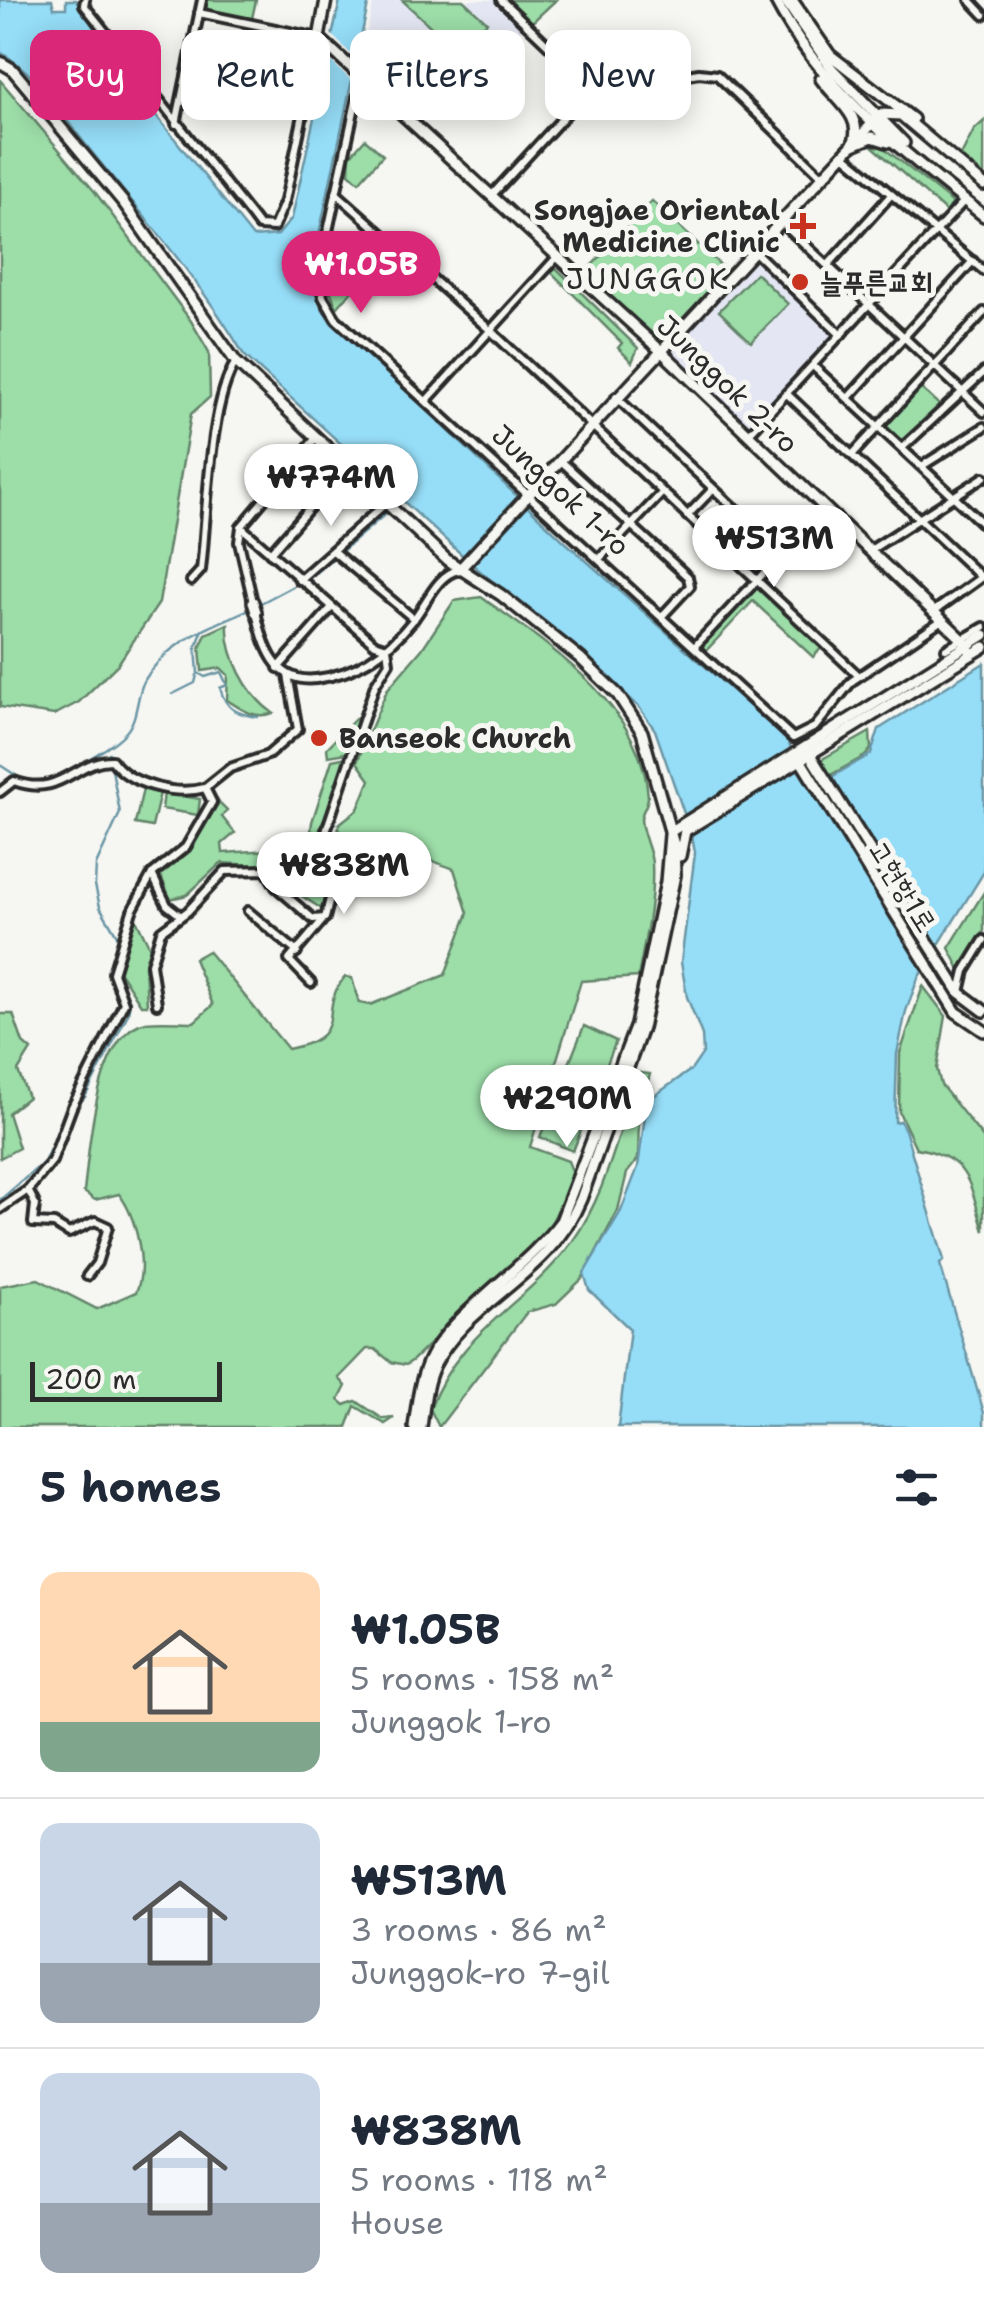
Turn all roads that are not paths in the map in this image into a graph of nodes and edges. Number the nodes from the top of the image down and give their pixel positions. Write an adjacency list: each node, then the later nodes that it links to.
1 (85, 0): 23 (street)
2 (202, 0): 8 (street)
3 (326, 0): 11 (street)
4 (502, 0): 12 (street)
5 (775, 0): 14 (street)
6 (788, 0): 22 (street); 24 (street)
7 (970, 0): 9 (street)
8 (199, 13): 10 (street); 23 (street)
9 (984, 15)
10 (279, 30)
11 (322, 30)
12 (545, 42)
13 (330, 47): 16 (street, Junggok 2-ro)
14 (808, 54): 22 (street); 25 (street)
15 (0, 62): 48 (street)
16 (350, 64)
17 (691, 75): 27 (street)
18 (303, 120): 23 (street)
19 (352, 120): 29 (street, Junggok 1-ro)
20 (409, 120): 31 (street, Junggok 2-ro)
21 (561, 120): 31 (street)
22 (875, 121): 24 (street); 25 (street); 32 (street); 33 (street)
23 (176, 124)
24 (928, 142): 28 (street)
25 (853, 145): 26 (street); 32 (street)
26 (844, 155): 27 (street); 30 (street)
27 (823, 177): 35 (street)
28 (984, 185)
29 (336, 193): 44 (street); 56 (street, Junggok 1-ro)
30 (891, 195): 36 (street); 40 (street)
31 (492, 196): 38 (street, Junggok 2-ro)
32 (964, 200): 34 (street); 36 (street)
33 (984, 208)
34 (984, 216)
35 (782, 222): 37 (street); 40 (street)
36 (937, 230): 39 (street); 42 (street)
37 (754, 251): 45 (street); 47 (street)
38 (558, 256): 44 (street); 47 (street, Junggok 2-ro)
39 (973, 261): 41 (street); 46 (street)
40 (828, 265): 42 (street)
41 (984, 271)
42 (870, 304): 45 (street); 46 (street)
43 (984, 312): 50 (street)
44 (491, 330): 56 (street); 58 (street)
45 (841, 335): 49 (street)
46 (904, 338): 50 (street); 55 (street)
47 (660, 350): 54 (street); 61 (street, Junggok 2-ro)
48 (236, 362): 62 (street); 88 (street)
49 (813, 366): 52 (street); 55 (street)
50 (934, 366): 53 (street); 59 (street)
51 (984, 372): 53 (street)
52 (787, 394): 61 (street); 64 (street)
53 (964, 394): 57 (street); 63 (street)
54 (616, 397): 58 (street); 69 (street)
55 (848, 398): 59 (street)
56 (428, 399): 71 (street, Junggok 1-ro)
57 (984, 412)
58 (590, 426): 65 (street); 70 (street)
59 (878, 426): 63 (street); 64 (street)
60 (984, 427): 67 (street)
61 (748, 436): 74 (street, Junggok 2-ro)
62 (315, 438): 66 (street); 79 (street)
63 (902, 448): 67 (street)
64 (852, 455): 76 (street)
65 (560, 460): 71 (street); 78 (street)
66 (345, 467): 73 (street); 82 (street)
67 (921, 467): 72 (street)
68 (984, 476): 72 (street)
69 (714, 489): 75 (street); 83 (street)
70 (662, 493): 75 (street); 78 (street)
71 (528, 495): 84 (street, Junggok 1-ro); 85 (street)
72 (953, 496): 76 (street); 77 (street)
73 (385, 504): 80 (street); 85 (street)
74 (825, 508): 81 (street, Junggok 2-ro); 83 (street)
75 (688, 516): 89 (street)
76 (917, 518): 81 (street); 86 (street)
77 (984, 525)
78 (631, 526): 84 (street); 92 (street)
79 (241, 527): 82 (street); 102 (street)
80 (334, 551): 87 (street); 93 (street)
81 (869, 551): 91 (street, Junggok 2-ro)
82 (270, 553): 87 (street)
83 (783, 554): 89 (street)
84 (601, 557): 92 (street, Junggok 1-ro)
85 (462, 567): 93 (street); 108 (street)
86 (982, 576): 91 (street)
87 (299, 580): 90 (street)
88 (192, 581)
89 (758, 581): 97 (street); 104 (street)
90 (332, 607): 100 (street); 102 (street)
91 (933, 612): 94 (street, Junggok 2-ro)
92 (663, 616): 97 (street, Junggok 1-ro)
93 (414, 619): 100 (street)
94 (942, 620): 98 (street, Junggok 2-ro); 104 (street, Junggok 1-ro)
95 (984, 627): 98 (street)
96 (984, 635): 98 (street)
97 (695, 646): 104 (street, Junggok 1-ro)
98 (967, 646): 99 (street); 101 (street); 105 (street)
99 (984, 647)
100 (387, 648): 103 (street); 113 (street)
101 (946, 650)
102 (278, 668): 103 (street)
103 (288, 675): 106 (street)
104 (859, 676)
105 (803, 754): 108 (street); 110 (street); 117 (street, 고현항1로); 120 (street, 고현항1로)
106 (206, 788): 107 (street); 109 (street)
107 (0, 792)
108 (670, 832): 110 (street); 124 (street)
109 (152, 874): 112 (street); 121 (street)
110 (675, 874): 124 (street)
111 (248, 911): 115 (street)
112 (182, 916): 113 (street); 118 (street)
113 (322, 921): 115 (street)
114 (984, 940): 117 (street)
115 (297, 952): 116 (street)
116 (311, 983)
117 (960, 993): 119 (street, 고현항1로)
118 (157, 1004)
119 (984, 1011)
120 (984, 1032)
121 (28, 1190): 122 (street); 123 (street)
122 (0, 1209)
123 (87, 1276)
124 (418, 1427)

